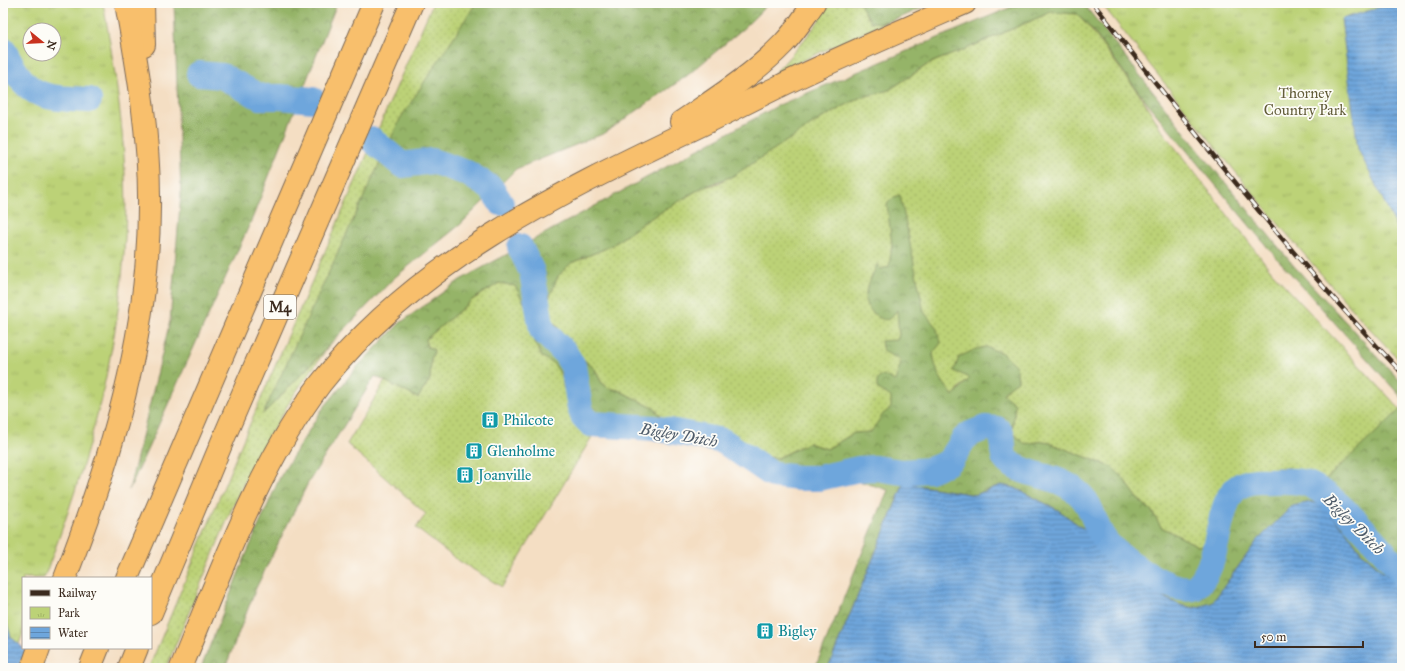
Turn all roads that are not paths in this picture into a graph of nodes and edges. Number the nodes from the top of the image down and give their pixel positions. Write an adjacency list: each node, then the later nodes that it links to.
1 (126, 3): 7 (highway)
2 (143, 3): 7 (highway)
3 (374, 3): 10 (highway, M4)
4 (412, 3): 11 (highway, M4)
5 (814, 3): 8 (highway)
6 (965, 3): 8 (highway)
7 (145, 134): 9 (highway)
8 (618, 164): 18 (highway)
9 (65, 577)
10 (127, 577)
11 (152, 611)
12 (39, 649): 15 (highway)
13 (98, 649): 16 (highway)
14 (137, 649): 17 (highway)
15 (32, 668)
16 (90, 668)
17 (128, 668)
18 (181, 668)

